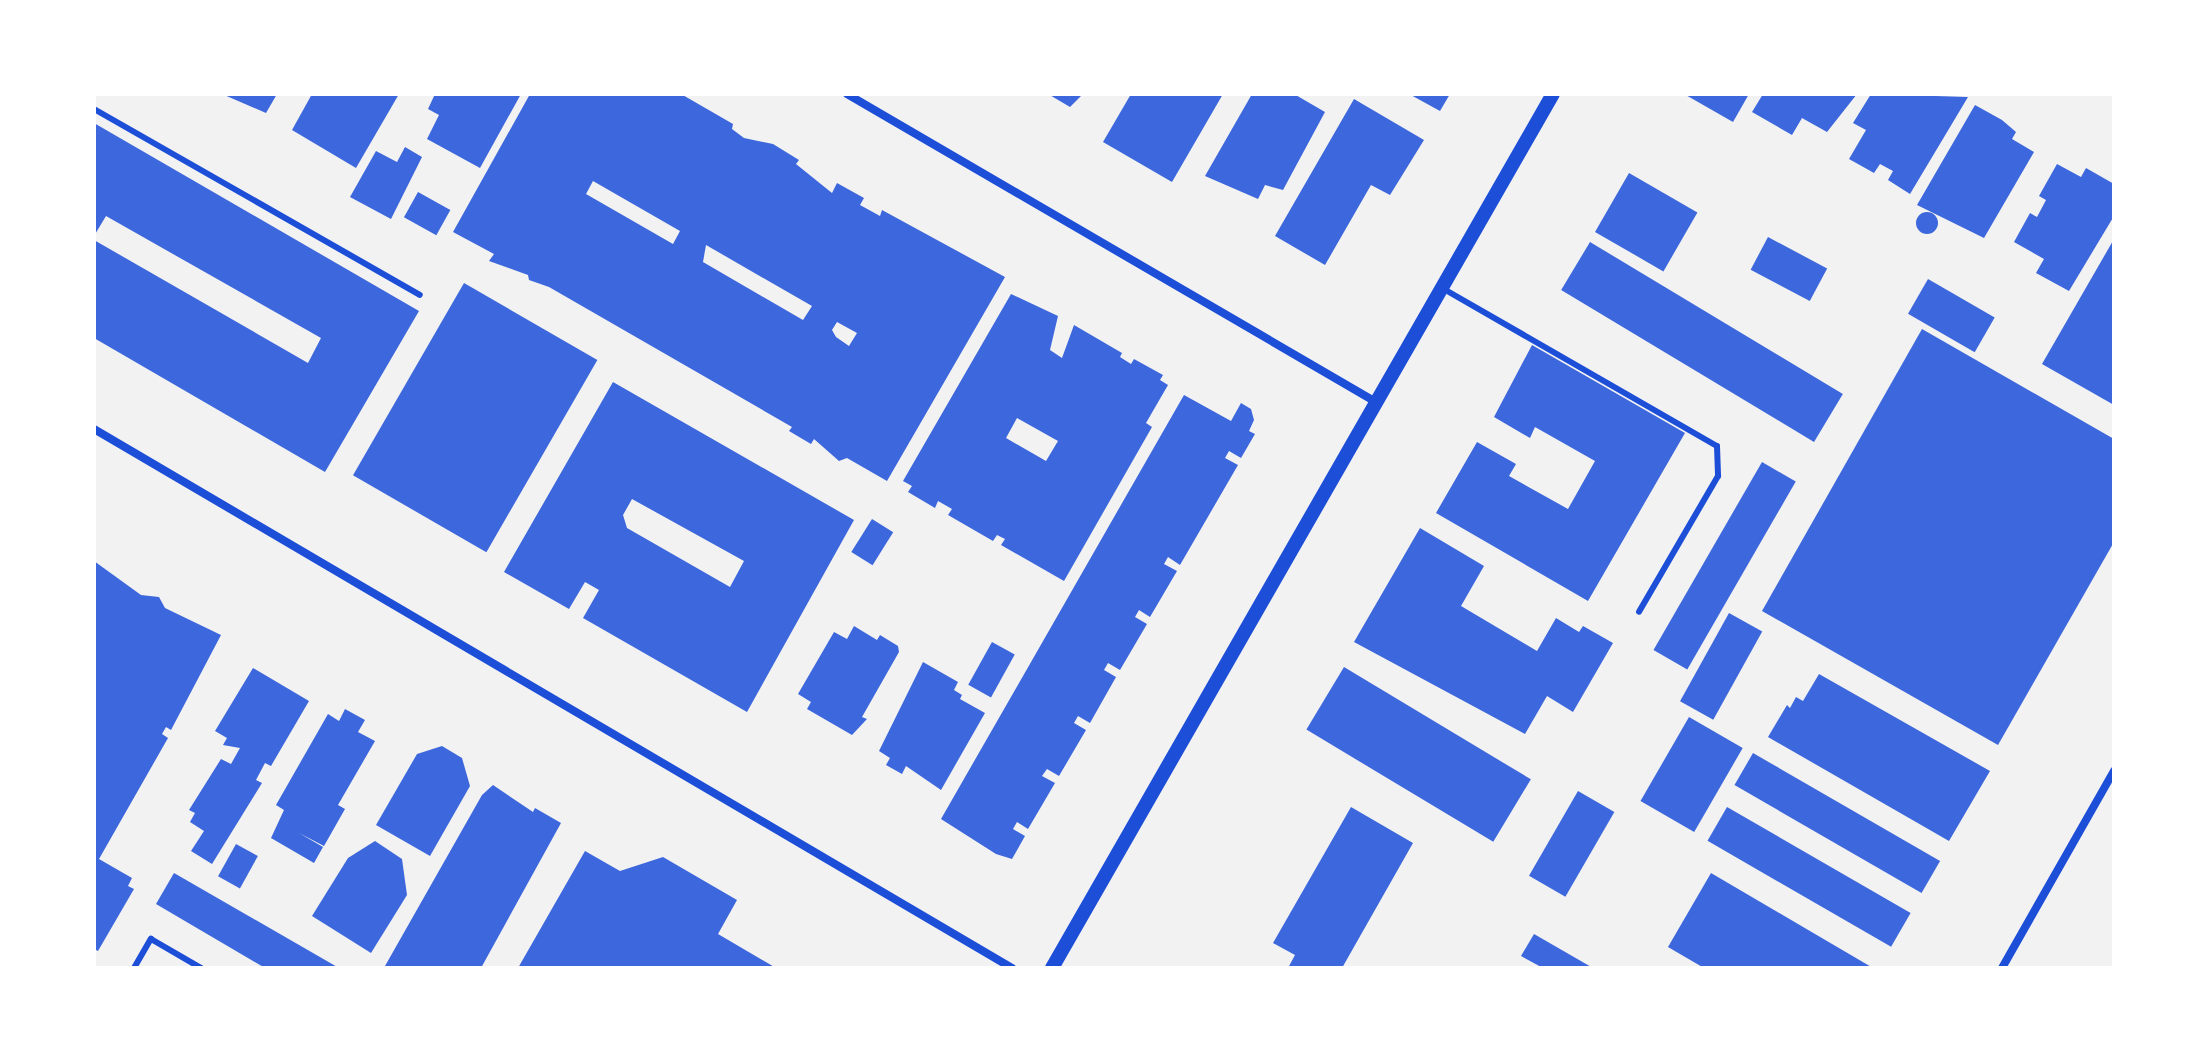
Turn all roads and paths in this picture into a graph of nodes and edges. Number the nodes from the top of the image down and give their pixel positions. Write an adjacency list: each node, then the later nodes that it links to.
1 (847, 94): 6 (street)
2 (1553, 94): 4 (street)
3 (94, 109): 5 (lane)
4 (1442, 288): 6 (street); 8 (lane)
5 (420, 295)
6 (1376, 402): 13 (street)
7 (94, 429): 12 (street)
8 (1639, 612)
9 (2114, 771): 14 (street)
10 (134, 968): 11 (lane)
11 (201, 968)
12 (1012, 968)
13 (1052, 968)
14 (2002, 968)

